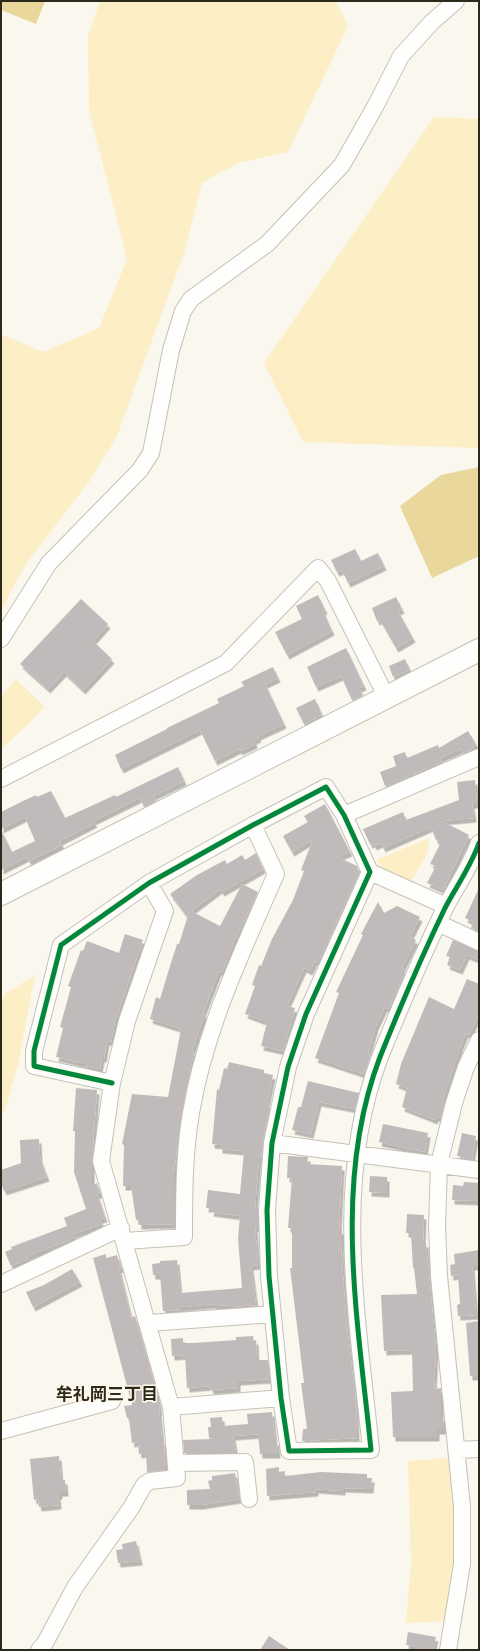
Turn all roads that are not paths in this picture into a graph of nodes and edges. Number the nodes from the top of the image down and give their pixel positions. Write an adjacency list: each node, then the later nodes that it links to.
1 (456, 1): 2 (street)
2 (1, 639)
3 (479, 650): 4 (street)
4 (387, 698): 6 (street); 12 (street)
5 (479, 756): 7 (street)
6 (1, 779)
7 (344, 815): 8 (street); 10 (street)
8 (252, 825): 11 (street); 22 (street)
9 (479, 843): 13 (street)
10 (370, 872): 13 (street); 18 (street)
11 (149, 883): 17 (street); 17 (street)
12 (1, 894)
13 (446, 906): 14 (street)
14 (438, 923): 15 (street); 19 (street)
15 (479, 942)
16 (479, 1040): 20 (street)
17 (112, 1083): 22 (street)
18 (272, 1143): 19 (street); 24 (street)
19 (355, 1154): 20 (street); 26 (street)
20 (440, 1164): 21 (street); 31 (street)
21 (479, 1170)
22 (123, 1235): 23 (street); 25 (street)
23 (1, 1284)
24 (273, 1314): 25 (street); 26 (street)
25 (149, 1324): 28 (street)
26 (281, 1398): 28 (street)
27 (112, 1401): 29 (street)
28 (171, 1408): 32 (street)
29 (1, 1431)
30 (479, 1449): 31 (street)
31 (457, 1450): 35 (street)
32 (176, 1463): 33 (street); 34 (street)
33 (250, 1499)
34 (39, 1650)
35 (448, 1650)

